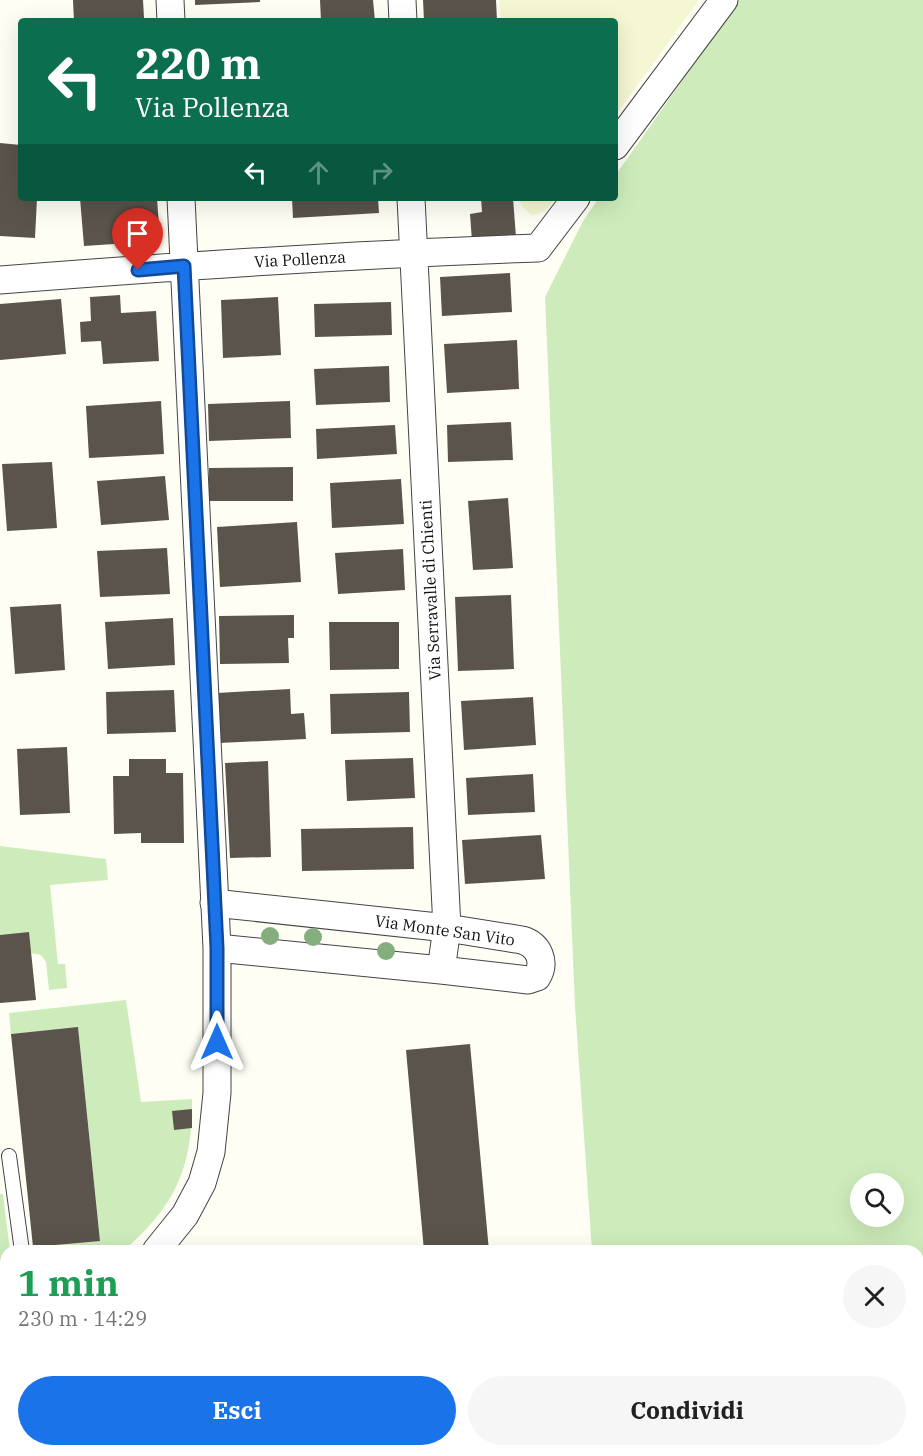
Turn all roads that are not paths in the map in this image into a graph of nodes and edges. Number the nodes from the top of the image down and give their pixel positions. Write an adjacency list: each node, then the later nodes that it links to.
1 (170, 0): 4 (street)
2 (402, 0): 5 (street)
3 (724, 0): 6 (street)
4 (171, 18)
5 (403, 18)
6 (618, 142)
7 (181, 201): 11 (street)
8 (411, 201): 10 (street, Via Serravalle di Chienti)
9 (574, 201): 10 (street, Via Pollenza)
10 (414, 253): 11 (street, Via Pollenza); 14 (street, Via Serravalle di Chienti)
11 (184, 266): 12 (street, Via Pollenza); 13 (street)
12 (0, 280)
13 (214, 903): 14 (street, Via Monte San Vito); 15 (street)
14 (447, 928): 16 (street, Via Serravalle di Chienti); 16 (street, Via Monte San Vito)
15 (217, 948): 16 (street, Via Monte San Vito); 19 (street)
16 (441, 970)
17 (9, 1156): 18 (lane)
18 (21, 1245)
19 (161, 1245)

